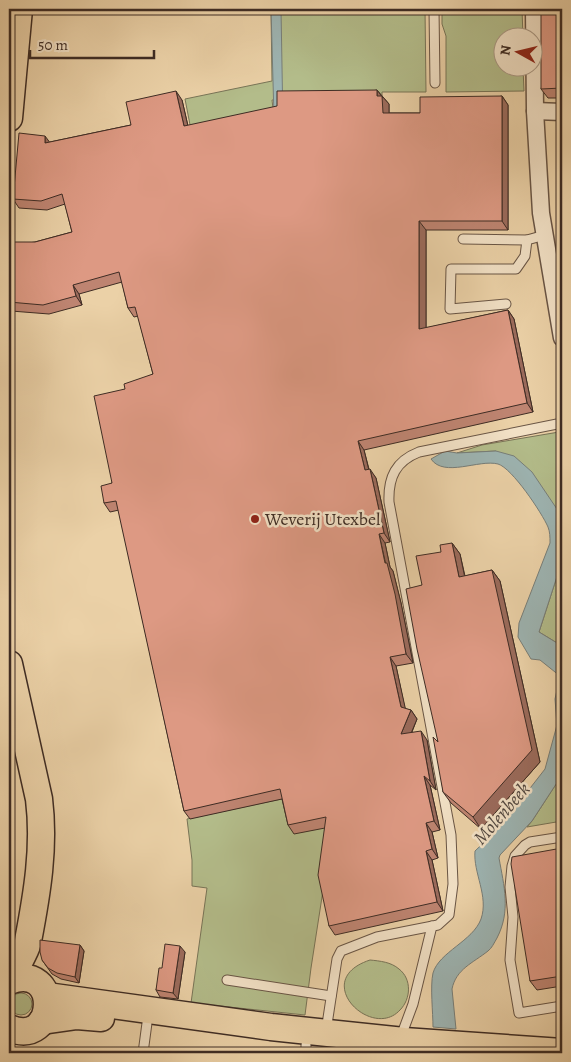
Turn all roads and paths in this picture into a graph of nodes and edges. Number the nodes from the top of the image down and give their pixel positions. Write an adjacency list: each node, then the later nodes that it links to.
1 (19, 9): 5 (main road)
2 (434, 9): 4 (lane)
3 (534, 9): 6 (street)
4 (435, 83)
5 (10, 91): 8 (main road)
6 (534, 111): 7 (street); 9 (street)
7 (562, 112)
8 (9, 118)
9 (545, 235): 11 (lane); 13 (street)
10 (463, 239): 11 (lane)
11 (527, 240): 12 (lane)
12 (506, 304)
13 (562, 338)
14 (562, 423): 17 (lane)
15 (9, 664): 21 (main road)
16 (562, 838): 20 (lane)
17 (432, 926): 19 (lane); 24 (lane)
18 (227, 980): 19 (lane)
19 (331, 996): 23 (lane)
20 (562, 1006)
21 (24, 1008): 22 (main road); 23 (main road)
22 (147, 1023): 23 (main road); 26 (lane)
23 (312, 1044): 24 (main road)
24 (400, 1047): 25 (main road)
25 (562, 1052)
26 (143, 1053)

